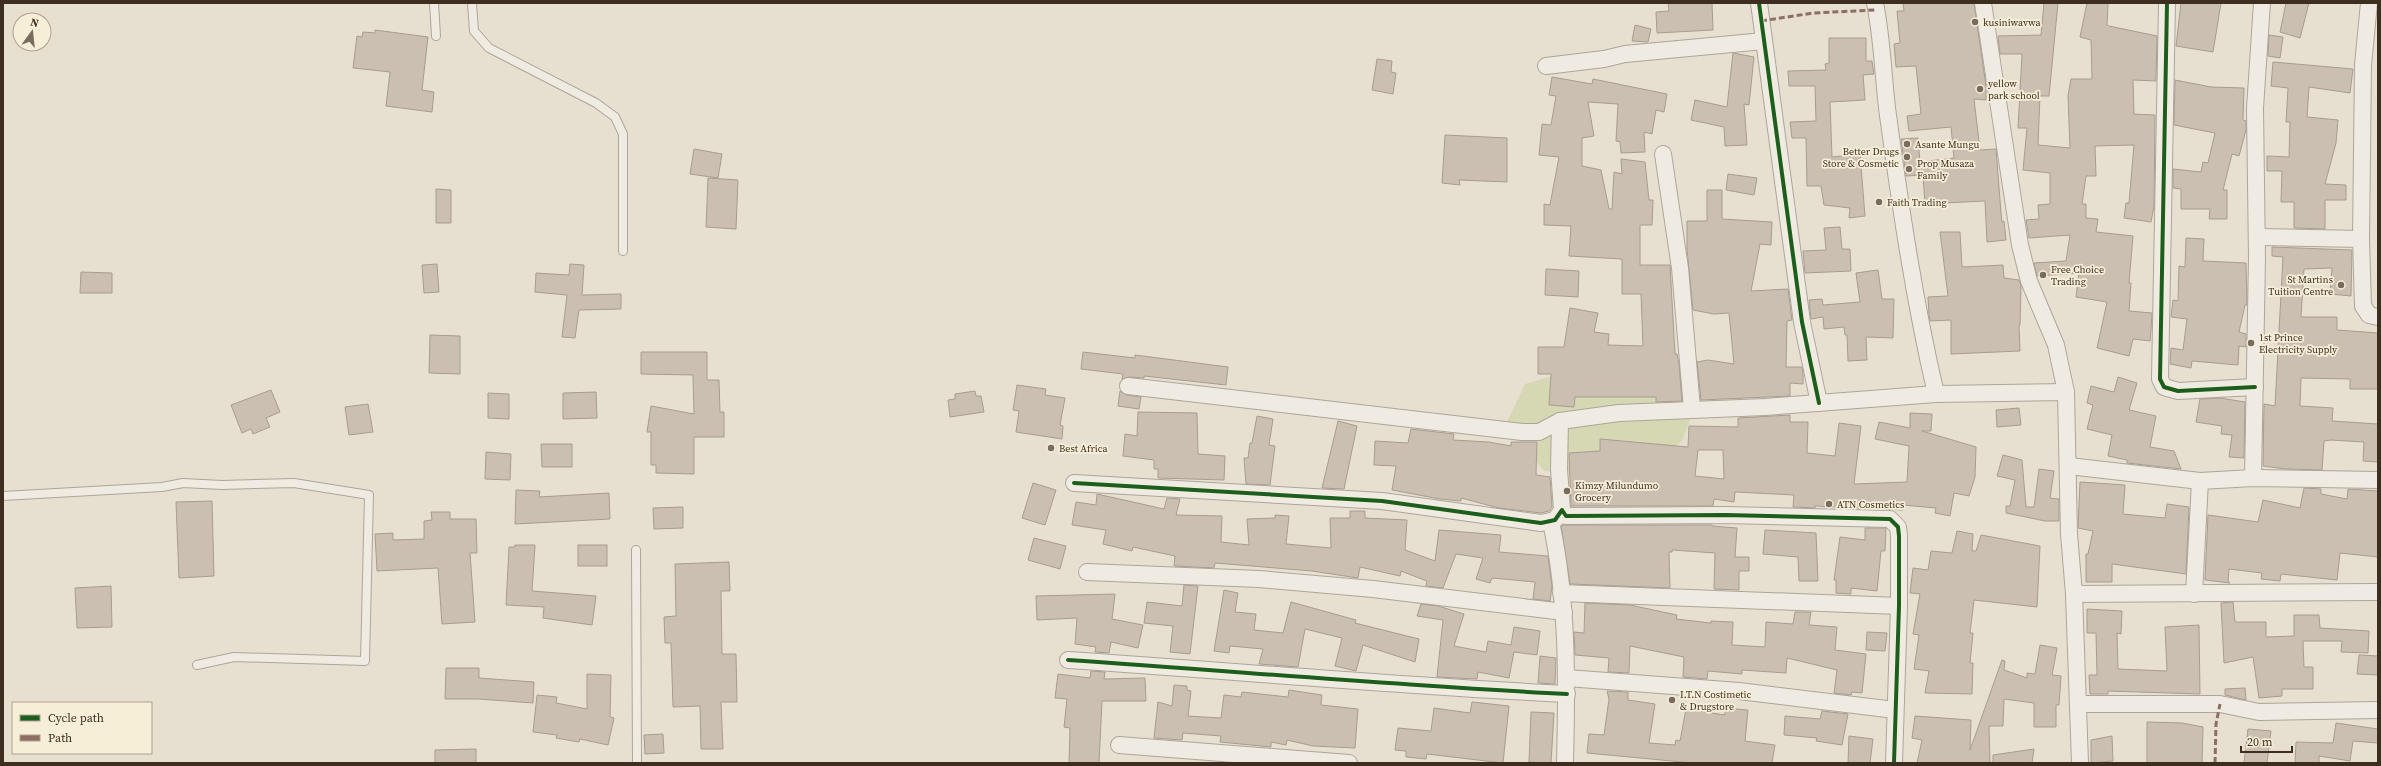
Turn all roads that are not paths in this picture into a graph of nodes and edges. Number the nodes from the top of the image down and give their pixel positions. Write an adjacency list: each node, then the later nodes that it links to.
1 (434, 3): 9 (lane)
2 (472, 3): 15 (lane)
3 (1759, 3): 10 (street)
4 (1875, 3): 20 (street)
5 (1983, 3): 19 (street)
6 (2167, 3): 18 (street)
7 (2262, 3): 13 (street)
8 (2369, 3): 14 (street)
9 (436, 36)
10 (1764, 41): 11 (street); 21 (street)
11 (1546, 66)
12 (1663, 154): 22 (street)
13 (2257, 237): 14 (street); 18 (street)
14 (2361, 239): 16 (street)
15 (623, 251)
16 (2378, 316)
17 (1128, 386): 23 (street)
18 (2255, 387): 25 (street)
19 (2066, 392): 20 (street); 24 (street)
20 (1936, 394): 21 (street)
21 (1820, 403): 22 (street)
22 (1692, 409): 23 (street)
23 (1560, 421): 30 (street)
24 (2069, 466): 27 (street); 35 (street)
25 (2253, 478): 26 (street); 27 (street)
26 (2378, 480)
27 (2200, 481): 36 (street)
28 (1074, 482): 30 (street)
29 (3, 496): 40 (lane)
30 (1556, 516): 34 (street); 37 (street)
31 (636, 550): 47 (lane)
32 (1087, 572): 38 (street)
33 (2378, 592): 36 (street)
34 (1561, 593): 37 (street); 38 (street)
35 (2074, 594): 36 (street); 43 (street)
36 (2194, 594)
37 (1899, 606): 44 (street)
38 (1564, 612): 41 (street)
39 (1068, 660): 42 (street)
40 (197, 665)
41 (1567, 678): 42 (street); 44 (street)
42 (1567, 694): 49 (street)
43 (2078, 704): 45 (street); 51 (street)
44 (1895, 710): 50 (street)
45 (2378, 710)
46 (1120, 745): 48 (street)
47 (637, 763)
48 (1349, 763)
49 (1565, 763)
50 (1894, 763)
51 (2080, 763)

